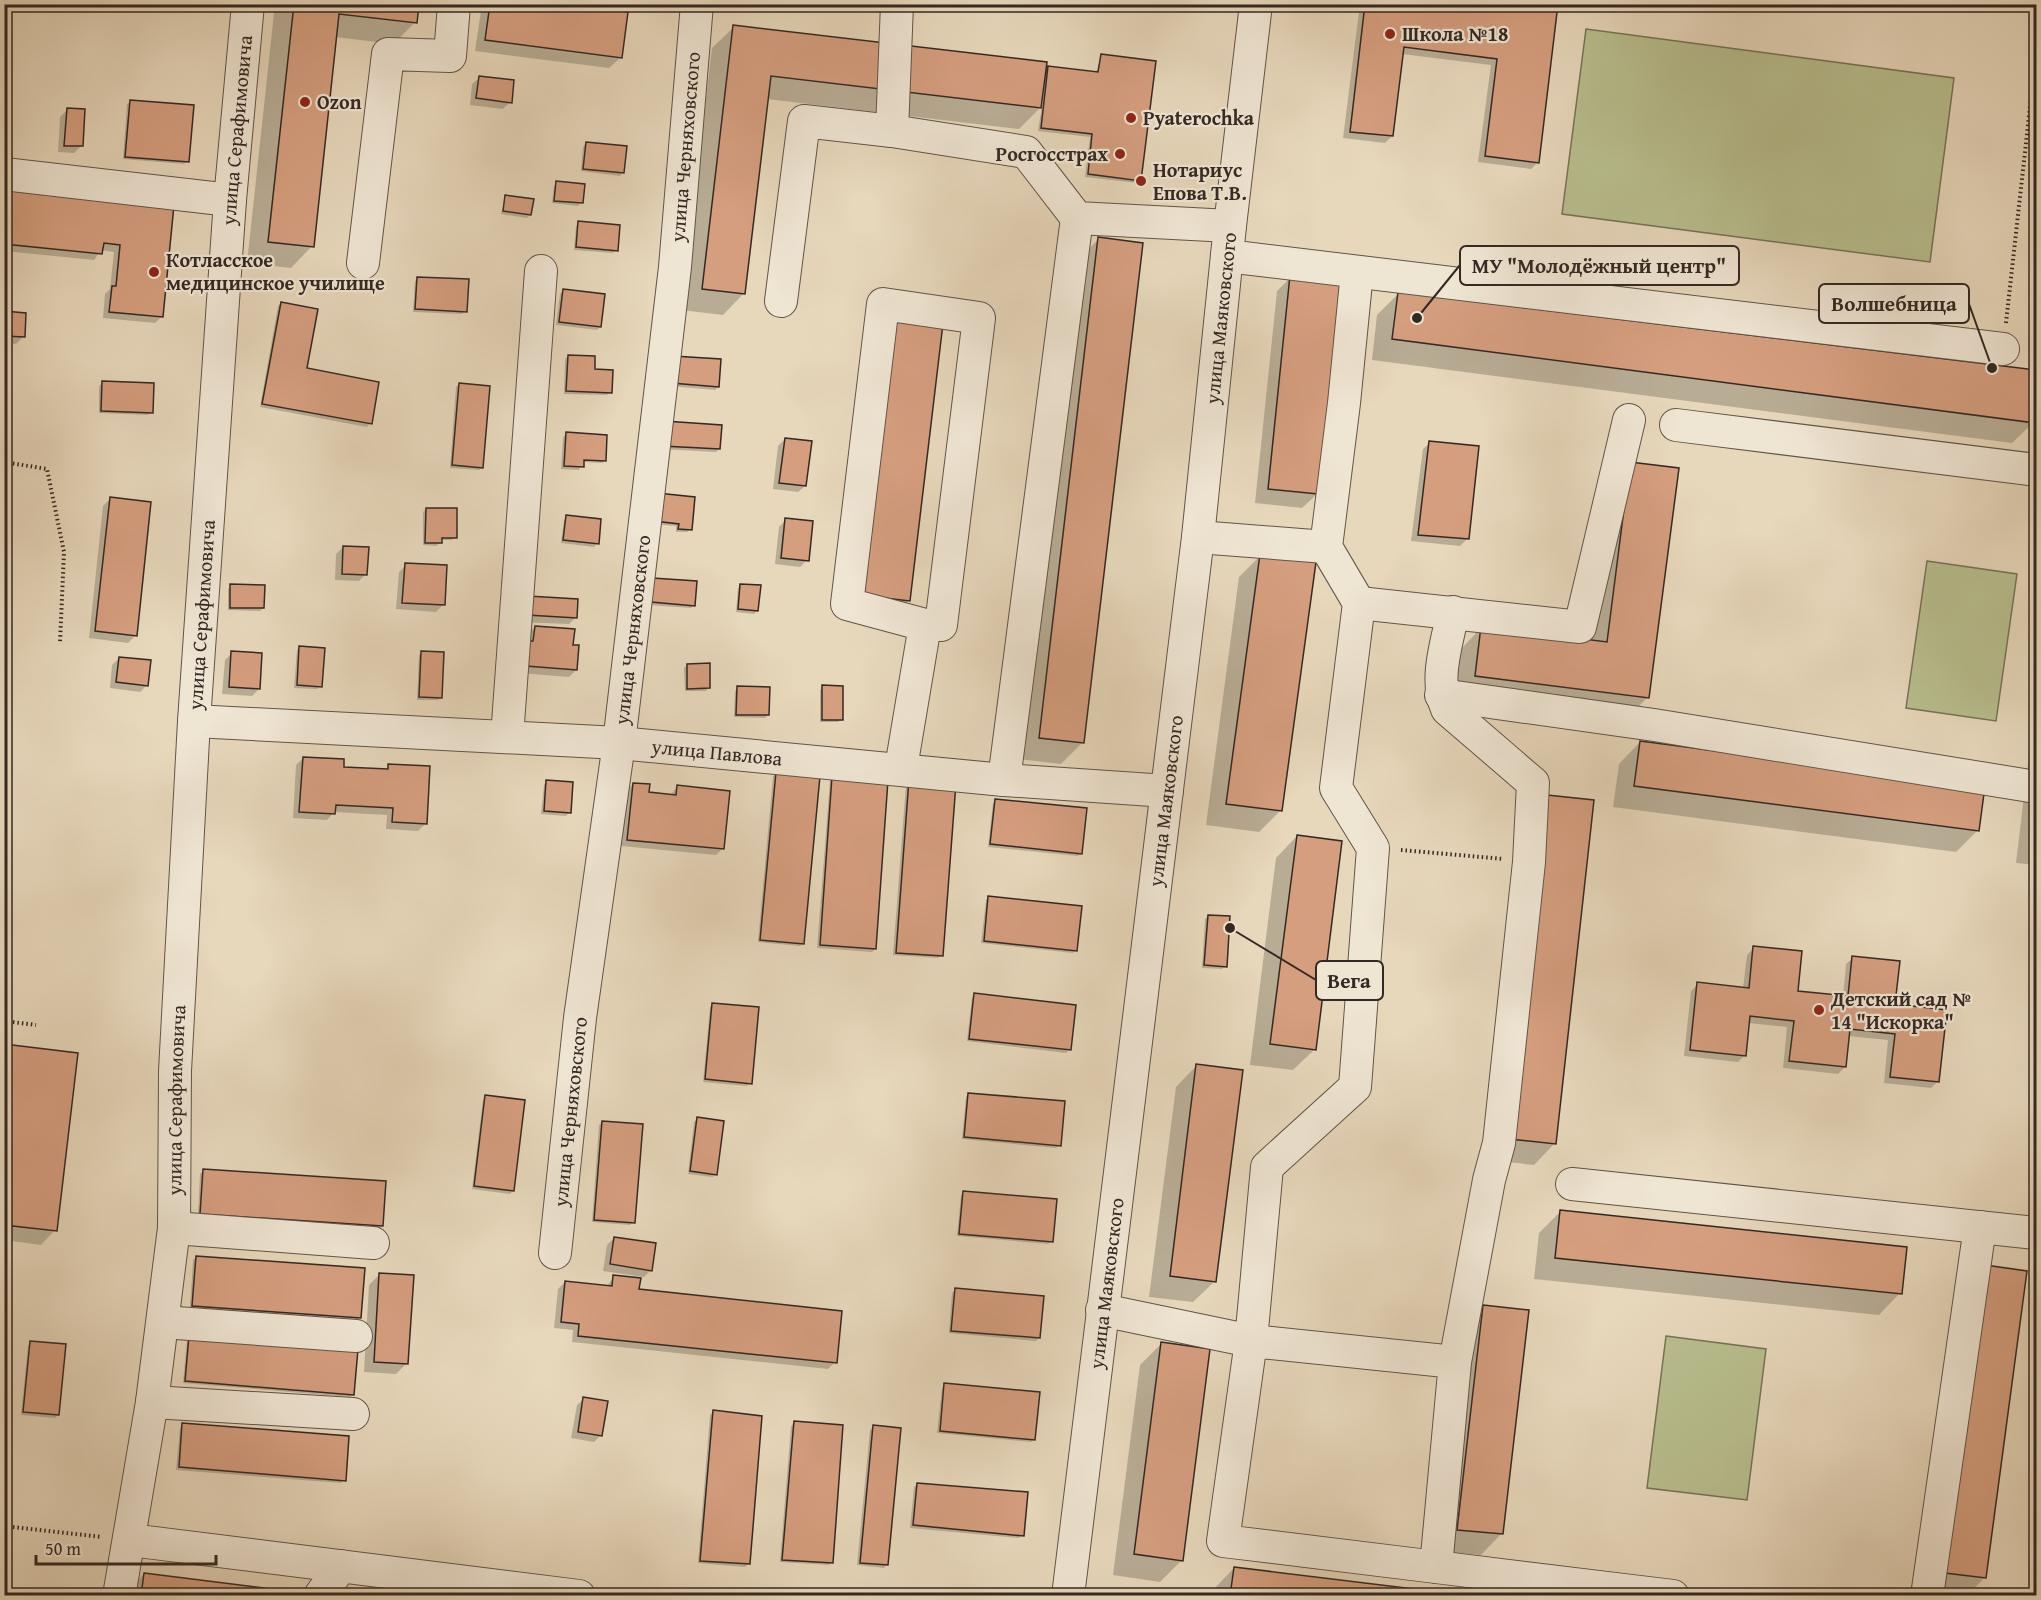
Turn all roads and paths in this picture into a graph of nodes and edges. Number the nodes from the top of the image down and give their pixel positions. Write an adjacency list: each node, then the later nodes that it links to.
1 (248, 4): 9 (street, улица Серафимовича)
2 (454, 4): 12 (street)
3 (697, 4): 30 (street, улица Черняховского)
4 (897, 4): 7 (street)
5 (1256, 4): 11 (street, улица Маяковского)
6 (2037, 53): 16 (path)
7 (892, 130): 10 (street); 15 (street)
8 (4, 174): 9 (street)
9 (230, 201): 28 (street, улица Серафимовича)
10 (1077, 218): 11 (street); 32 (street)
11 (1229, 241): 14 (street); 21 (street, улица Маяковского)
12 (363, 263)
13 (541, 271): 29 (street)
14 (1357, 272): 16 (street); 22 (street)
15 (781, 301)
16 (2003, 349)
17 (1629, 420): 24 (street)
18 (1676, 425): 20 (street)
19 (4, 462): 26 (path)
20 (2037, 470)
21 (1198, 537): 22 (street); 34 (street, улица Маяковского)
22 (1326, 547): 23 (street)
23 (1359, 603): 24 (street); 35 (street)
24 (1454, 612): 27 (street)
25 (924, 624): 25 (street); 31 (street)
26 (60, 643)
27 (1441, 695): 33 (street); 36 (street)
28 (194, 721): 29 (street, улица Павлова); 41 (street, улица Серафимовича)
29 (507, 737): 30 (street, улица Павлова)
30 (620, 743): 31 (street, улица Павлова); 44 (street, улица Черняховского)
31 (902, 768): 32 (street, улица Павлова)
32 (1004, 780): 34 (street, улица Павлова)
33 (2037, 787)
34 (1167, 791): 45 (street, улица Маяковского)
35 (1373, 848): 36 (path); 48 (street)
36 (1529, 862): 49 (street)
37 (4, 1021): 38 (path)
38 (36, 1025)
39 (1572, 1184): 40 (street)
40 (1980, 1227): 42 (street); 61 (street)
41 (174, 1228): 43 (street); 46 (street, улица Серафимовича)
42 (2037, 1233)
43 (373, 1243)
44 (555, 1253)
45 (1102, 1310): 48 (street); 59 (street, улица Маяковского)
46 (163, 1322): 47 (street); 50 (street, улица Серафимовича)
47 (356, 1336)
48 (1251, 1341): 49 (street); 55 (street)
49 (1455, 1362): 55 (street)
50 (152, 1402): 51 (street); 53 (street, улица Серафимовича)
51 (353, 1414)
52 (4, 1526): 53 (path)
53 (130, 1540): 54 (street); 56 (street, улица Серафимовича)
54 (341, 1566): 57 (street); 58 (street)
55 (1436, 1567): 60 (street)
56 (118, 1596)
57 (320, 1596)
58 (579, 1596)
59 (1068, 1596)
60 (1673, 1596)
61 (1928, 1596)

